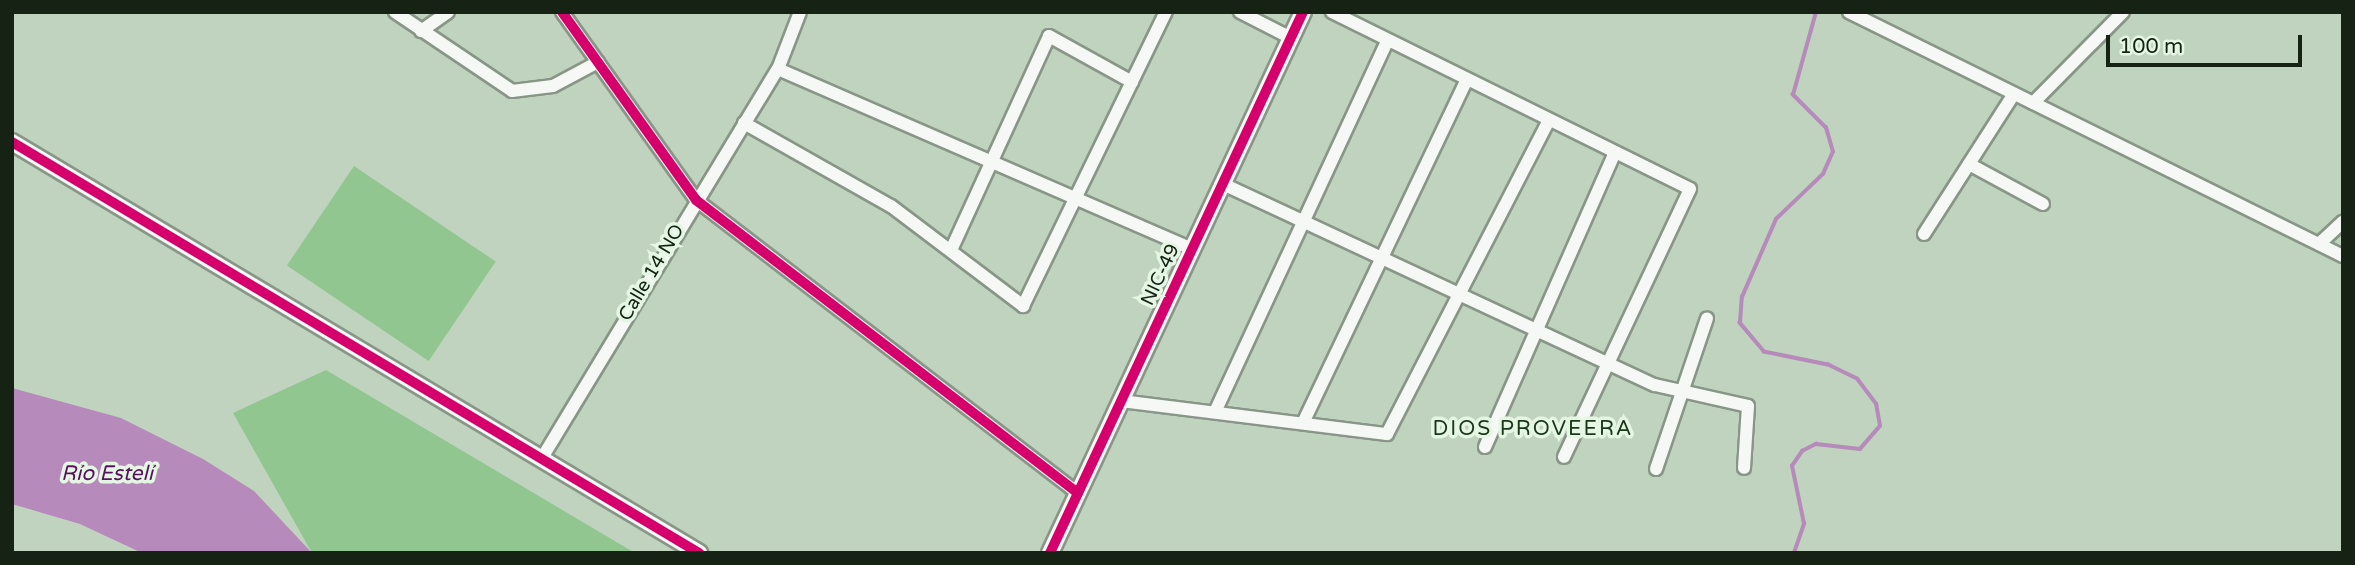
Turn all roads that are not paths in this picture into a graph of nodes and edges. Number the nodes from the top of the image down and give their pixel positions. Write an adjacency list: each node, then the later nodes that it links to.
1 (395, 12): 11 (street)
2 (448, 12): 11 (street)
3 (800, 12): 15 (street, Calle 14 NO)
4 (1166, 12): 17 (street)
5 (1240, 12): 12 (street)
6 (1303, 12): 12 (street, NIC-49 / NIC-49)
7 (1332, 12): 13 (street)
8 (1849, 12): 18 (street)
9 (2123, 12): 19 (street)
10 (566, 14): 14 (street)
11 (421, 31): 14 (street)
12 (1291, 38): 26 (street, NIC-49 / NIC-49)
13 (1388, 40): 16 (street); 30 (street)
14 (598, 62): 28 (street)
15 (778, 69): 21 (street, Calle 14 NO); 24 (street)
16 (1467, 79): 20 (street); 37 (street)
17 (1132, 82): 24 (street); 27 (street)
18 (2014, 94): 19 (street); 25 (street)
19 (2033, 103): 33 (street)
20 (1549, 120): 23 (street); 38 (street)
21 (744, 123): 28 (street, Calle 14 NO); 34 (street)
22 (12, 142): 48 (street)
23 (1615, 152): 40 (street); 41 (street)
24 (991, 159): 27 (street); 34 (street)
25 (1969, 164): 29 (street); 32 (street)
26 (1223, 184): 30 (street); 35 (street, NIC-49 / NIC-49)
27 (1077, 196): 34 (street); 35 (street)
28 (696, 200): 48 (street, Calle 14 NO); 51 (street)
29 (2043, 204)
30 (1304, 222): 37 (street); 44 (street)
31 (2343, 222): 33 (street)
32 (1924, 234)
33 (2319, 244): 36 (street)
34 (952, 248)
35 (1192, 249): 43 (street, NIC-49 / NIC-49)
36 (2343, 256)
37 (1382, 258): 38 (street); 45 (street)
38 (1460, 295): 40 (street); 45 (street)
39 (1706, 318): 42 (street)
40 (1534, 330): 41 (street); 46 (street)
41 (1612, 366): 42 (street); 47 (street)
42 (1677, 394): 49 (street); 50 (street)
43 (1121, 401): 44 (street); 51 (street, NIC-49 / NIC-49)
44 (1215, 412): 45 (street)
45 (1303, 423)
46 (1485, 447)
47 (1564, 457)
48 (542, 458): 52 (street)
49 (1744, 468)
50 (1656, 469)
51 (1079, 493): 53 (street, NIC-49 / NIC-49)
52 (699, 553)
53 (1050, 553)

